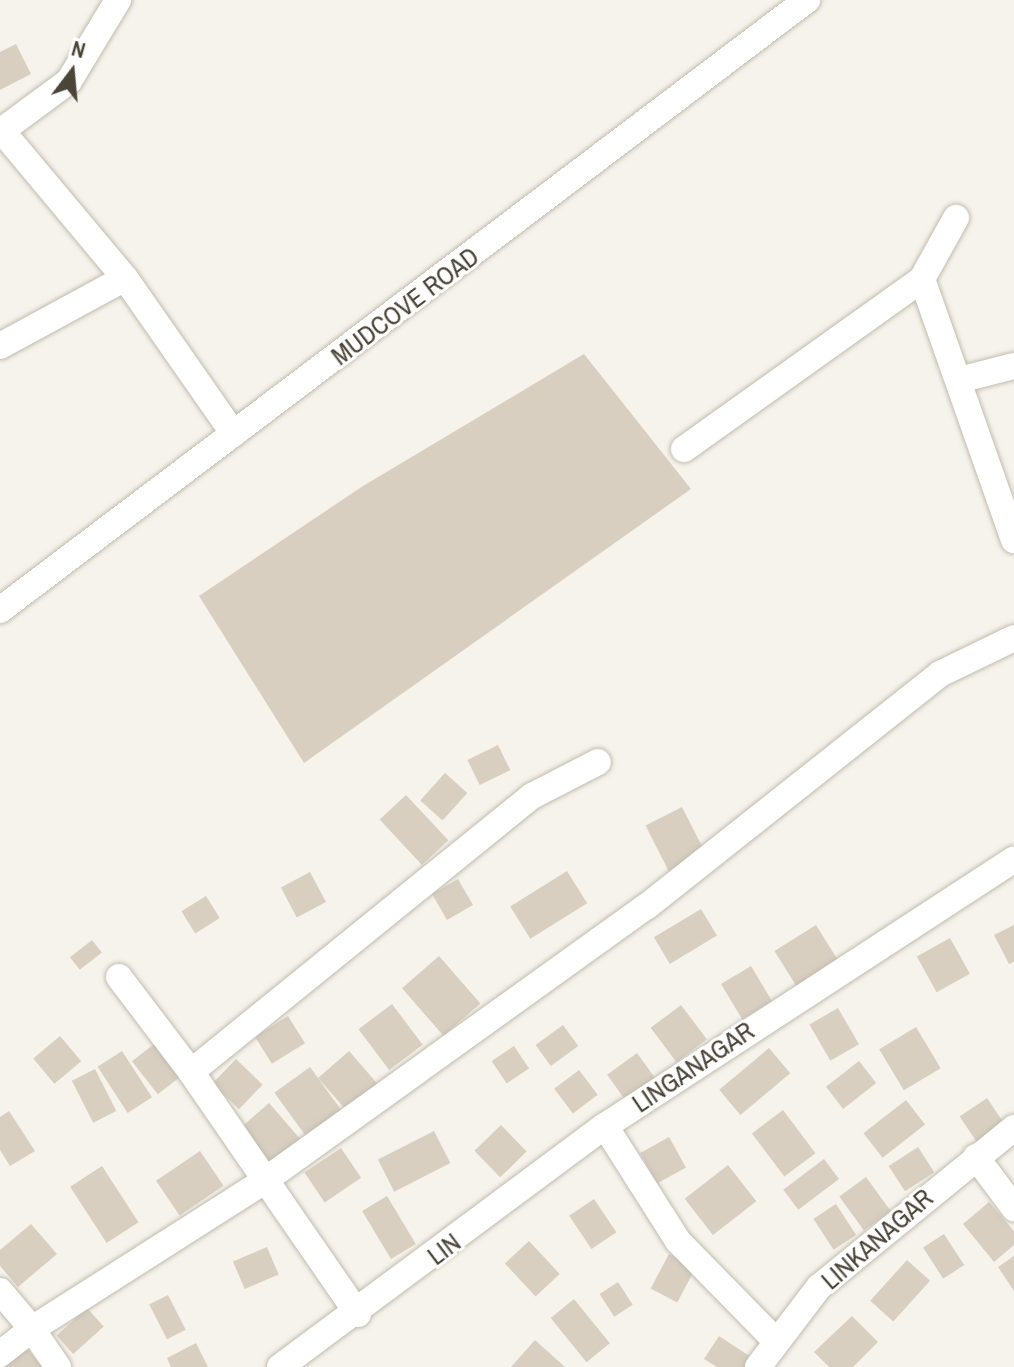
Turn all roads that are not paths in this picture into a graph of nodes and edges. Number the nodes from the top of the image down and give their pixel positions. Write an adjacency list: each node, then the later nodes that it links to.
1 (118, 0): 3 (street)
2 (807, 0): 10 (street, MUDCOVE ROAD)
3 (1, 132): 5 (street)
4 (956, 218): 6 (street)
5 (125, 278): 7 (street); 10 (street)
6 (922, 279): 9 (street); 11 (street)
7 (0, 346)
8 (1014, 366): 9 (street)
9 (959, 380): 12 (street)
10 (234, 434): 13 (street, MUDCOVE ROAD)
11 (684, 449)
12 (1014, 540)
13 (0, 610)
14 (1014, 638): 22 (street)
15 (598, 762): 18 (street)
16 (1014, 859): 19 (street, LINGANAGAR)
17 (119, 977): 18 (street)
18 (191, 1072): 22 (street)
19 (605, 1126): 25 (street, LIN); 27 (street, LINGANAGAR)
20 (1014, 1128): 21 (street, LINKANAGAR)
21 (976, 1157): 23 (street); 27 (street, LINKANAGAR)
22 (264, 1181): 25 (street); 26 (street)
23 (1014, 1208)
24 (0, 1291): 26 (street)
25 (358, 1314): 30 (street, LIN)
26 (32, 1329): 28 (street); 29 (street)
27 (776, 1341): 31 (street, LINKANAGAR)
28 (0, 1354)
29 (58, 1367)
30 (280, 1367)
31 (758, 1367)

